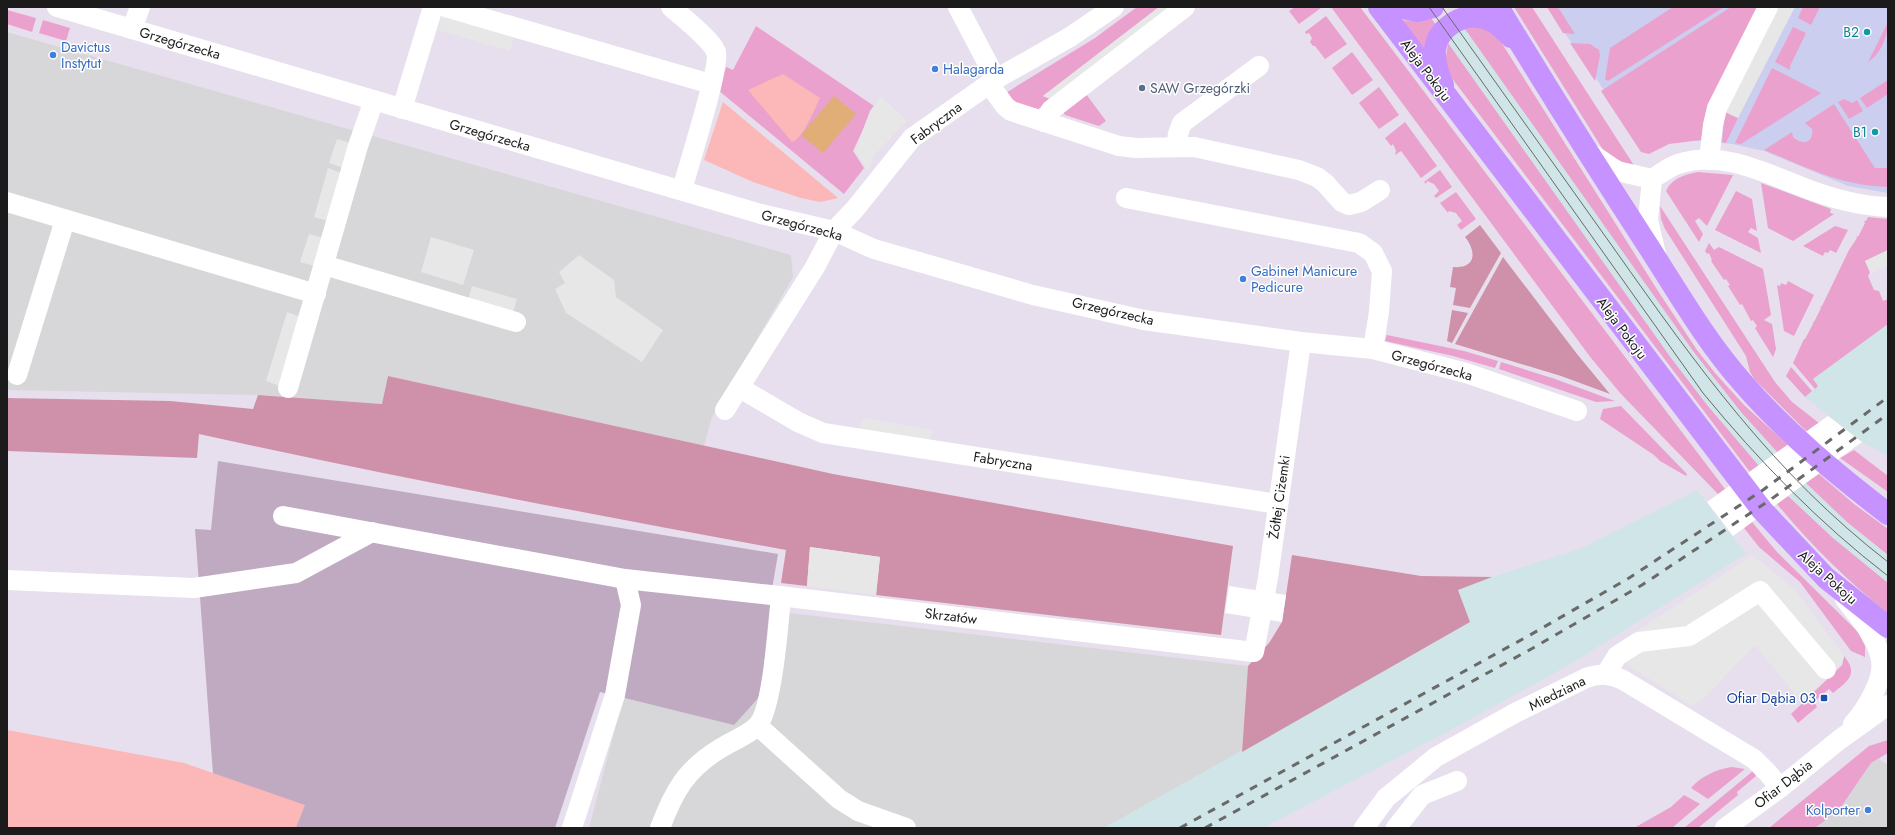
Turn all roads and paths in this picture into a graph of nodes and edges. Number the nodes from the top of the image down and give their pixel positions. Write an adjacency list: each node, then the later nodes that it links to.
1 (57, 7): 14 (street, Grzegórzecka)
2 (140, 7): 14 (street)
3 (433, 7): 21 (street)
4 (445, 7): 18 (street)
5 (671, 7): 18 (street)
6 (958, 7): 17 (street)
7 (1114, 7): 17 (street, Fabryczna)
8 (1185, 7): 22 (street)
9 (1379, 7): 20 (main road, Aleja Pokoju)
10 (1398, 7): 11 (main road)
11 (1433, 7)
12 (1498, 7): 15 (main road)
13 (1768, 7): 25 (street)
14 (132, 29): 19 (street, Grzegórzecka)
15 (1532, 63): 20 (main road); 24 (main road)
16 (1259, 66): 23 (street)
17 (992, 82): 22 (street); 33 (street, Fabryczna)
18 (711, 84): 27 (street)
19 (374, 100): 21 (street, Grzegórzecka); 35 (street)
20 (1455, 108): 49 (main road, Aleja Pokoju)
21 (402, 109): 27 (street, Grzegórzecka)
22 (1044, 122): 23 (street)
23 (1176, 148): 28 (street)
24 (1585, 148): 26 (street); 34 (main road)
25 (1709, 160): 26 (street); 31 (street)
26 (1652, 179): 34 (street)
27 (682, 190): 33 (street, Grzegórzecka)
28 (1380, 190)
29 (1126, 198): 39 (street)
30 (7, 202): 32 (street)
31 (1888, 207)
32 (65, 220): 36 (street); 40 (street)
33 (834, 231): 38 (street, Grzegórzecka); 42 (street, Fabryczna)
34 (1659, 263): 46 (main road)
35 (324, 265): 36 (street); 37 (street)
36 (316, 294): 41 (street)
37 (516, 322)
38 (1301, 342): 39 (street, Grzegórzecka); 45 (street, Żółtej Ciżemki)
39 (1373, 349): 44 (street, Grzegórzecka)
40 (17, 375)
41 (288, 388)
42 (740, 388): 43 (street, Fabryczna); 45 (street, Fabryczna)
43 (725, 410)
44 (1577, 411)
45 (1278, 504): 54 (street, Żółtej Ciżemki)
46 (1888, 514)
47 (283, 516): 48 (street, Skrzatów)
48 (372, 532): 50 (street, Skrzatów); 51 (street)
49 (1826, 578): 53 (main road, Aleja Pokoju); 59 (street, Ofiar Dąbia)
50 (625, 579): 52 (street, Skrzatów); 65 (street)
51 (7, 580)
52 (781, 596): 54 (street, Skrzatów); 58 (street)
53 (1888, 628)
54 (1254, 652)
55 (1826, 669): 56 (street)
56 (1606, 674): 61 (street); 62 (street, Miedziana)
57 (1888, 705): 59 (street, Ofiar Dąbia)
58 (758, 726): 63 (street); 66 (street)
59 (1839, 740): 61 (street, Ofiar Dąbia)
60 (1456, 781): 64 (street)
61 (1780, 788): 69 (street, Ofiar Dąbia)
62 (1383, 802): 64 (street); 68 (street, Miedziana)
63 (882, 824): 67 (street)
64 (1399, 824)
65 (572, 828)
66 (660, 828)
67 (906, 828)
68 (1364, 828)
69 (1725, 828)

